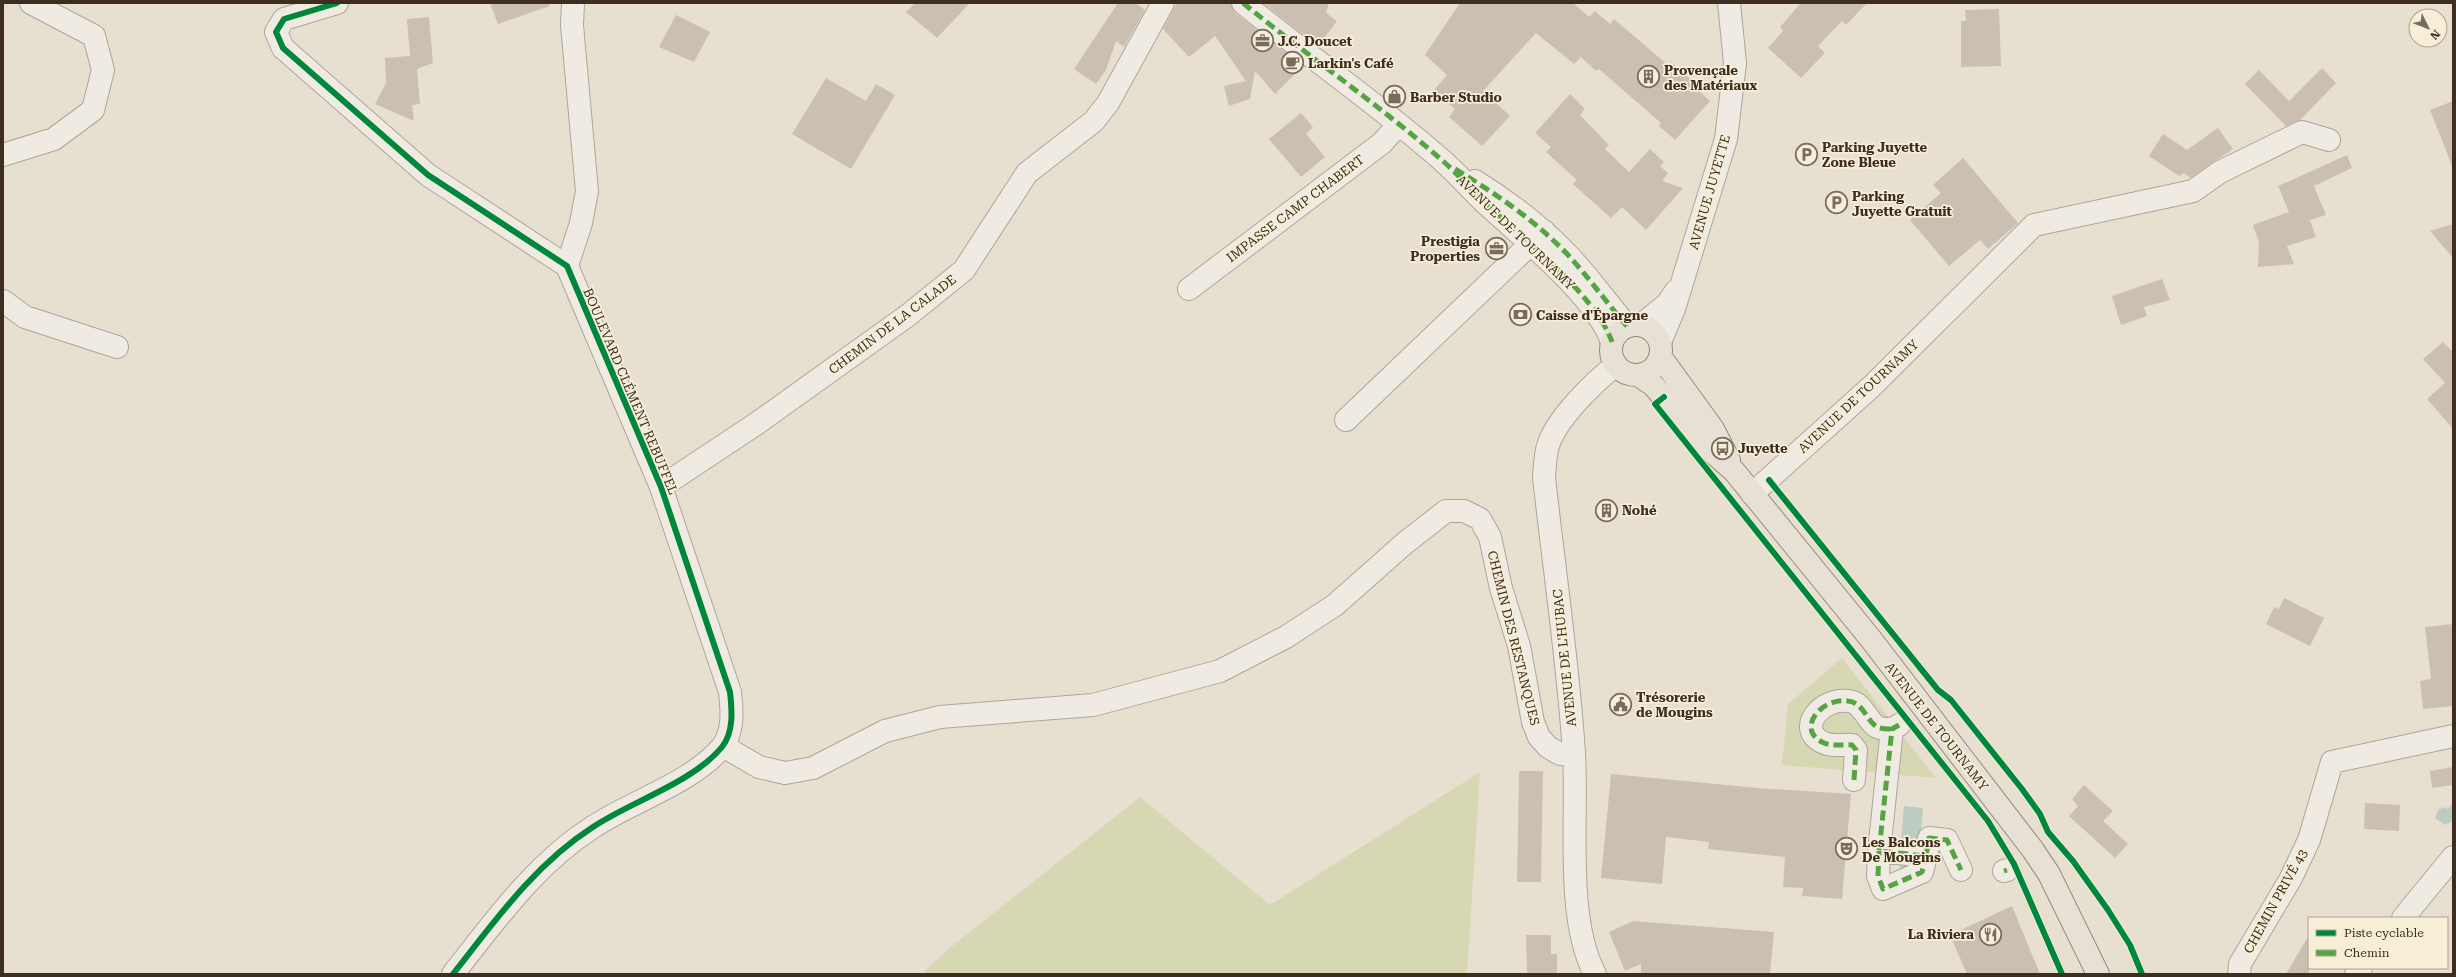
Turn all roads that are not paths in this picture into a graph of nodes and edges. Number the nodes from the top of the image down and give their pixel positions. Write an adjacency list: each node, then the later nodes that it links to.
1 (31, 3): 9 (street)
2 (337, 3): 11 (street)
3 (573, 3): 11 (street)
4 (1163, 3): 23 (street, CHEMIN DE LA CALADE)
5 (1243, 3): 7 (street, AVENUE DE TOURNAMY)
6 (1728, 3): 12 (street, AVENUE JUYETTE)
7 (1398, 125): 10 (street, AVENUE DE TOURNAMY); 13 (street, IMPASSE CAMP CHABERT)
8 (2329, 140): 24 (street, AVENUE DE TOURNAMY)
9 (3, 156)
10 (1537, 238): 15 (street, AVENUE DE TOURNAMY); 16 (street, AVENUE DE TOURNAMY); 21 (street)
11 (567, 266): 23 (street, BOULEVARD CLÉMENT REBUFFEL)
12 (1682, 284): 15 (street, AVENUE JUYETTE); 18 (street, AVENUE JUYETTE)
13 (1189, 289)
14 (3, 301): 17 (street)
15 (1634, 325): 16 (main road); 18 (main road)
16 (1612, 342): 19 (main road)
17 (117, 347)
18 (1660, 349): 20 (main road); 22 (main road, AVENUE DE TOURNAMY)
19 (1616, 365): 20 (main road); 27 (street, AVENUE DE L'HUBAC)
20 (1638, 375): 22 (main road, AVENUE DE TOURNAMY)
21 (1346, 420)
22 (1734, 471): 24 (main road, AVENUE DE TOURNAMY)
23 (661, 488): 26 (street, BOULEVARD CLÉMENT REBUFFEL)
24 (1752, 494): 36 (main road, AVENUE DE TOURNAMY)
25 (2453, 736): 37 (street, CHEMIN PRIVÉ 43)
26 (723, 746): 27 (street, CHEMIN DES RESTANQUES); 34 (street, BOULEVARD CLÉMENT REBUFFEL)
27 (1574, 755): 35 (street, AVENUE DE L'HUBAC)
28 (1854, 780): 29 (street)
29 (1879, 851): 30 (street); 30 (street)
30 (1915, 856): 32 (street)
31 (2453, 857): 33 (street)
32 (1961, 870)
33 (2404, 917)
34 (454, 974)
35 (1595, 974)
36 (2098, 974)
37 (2239, 974)

